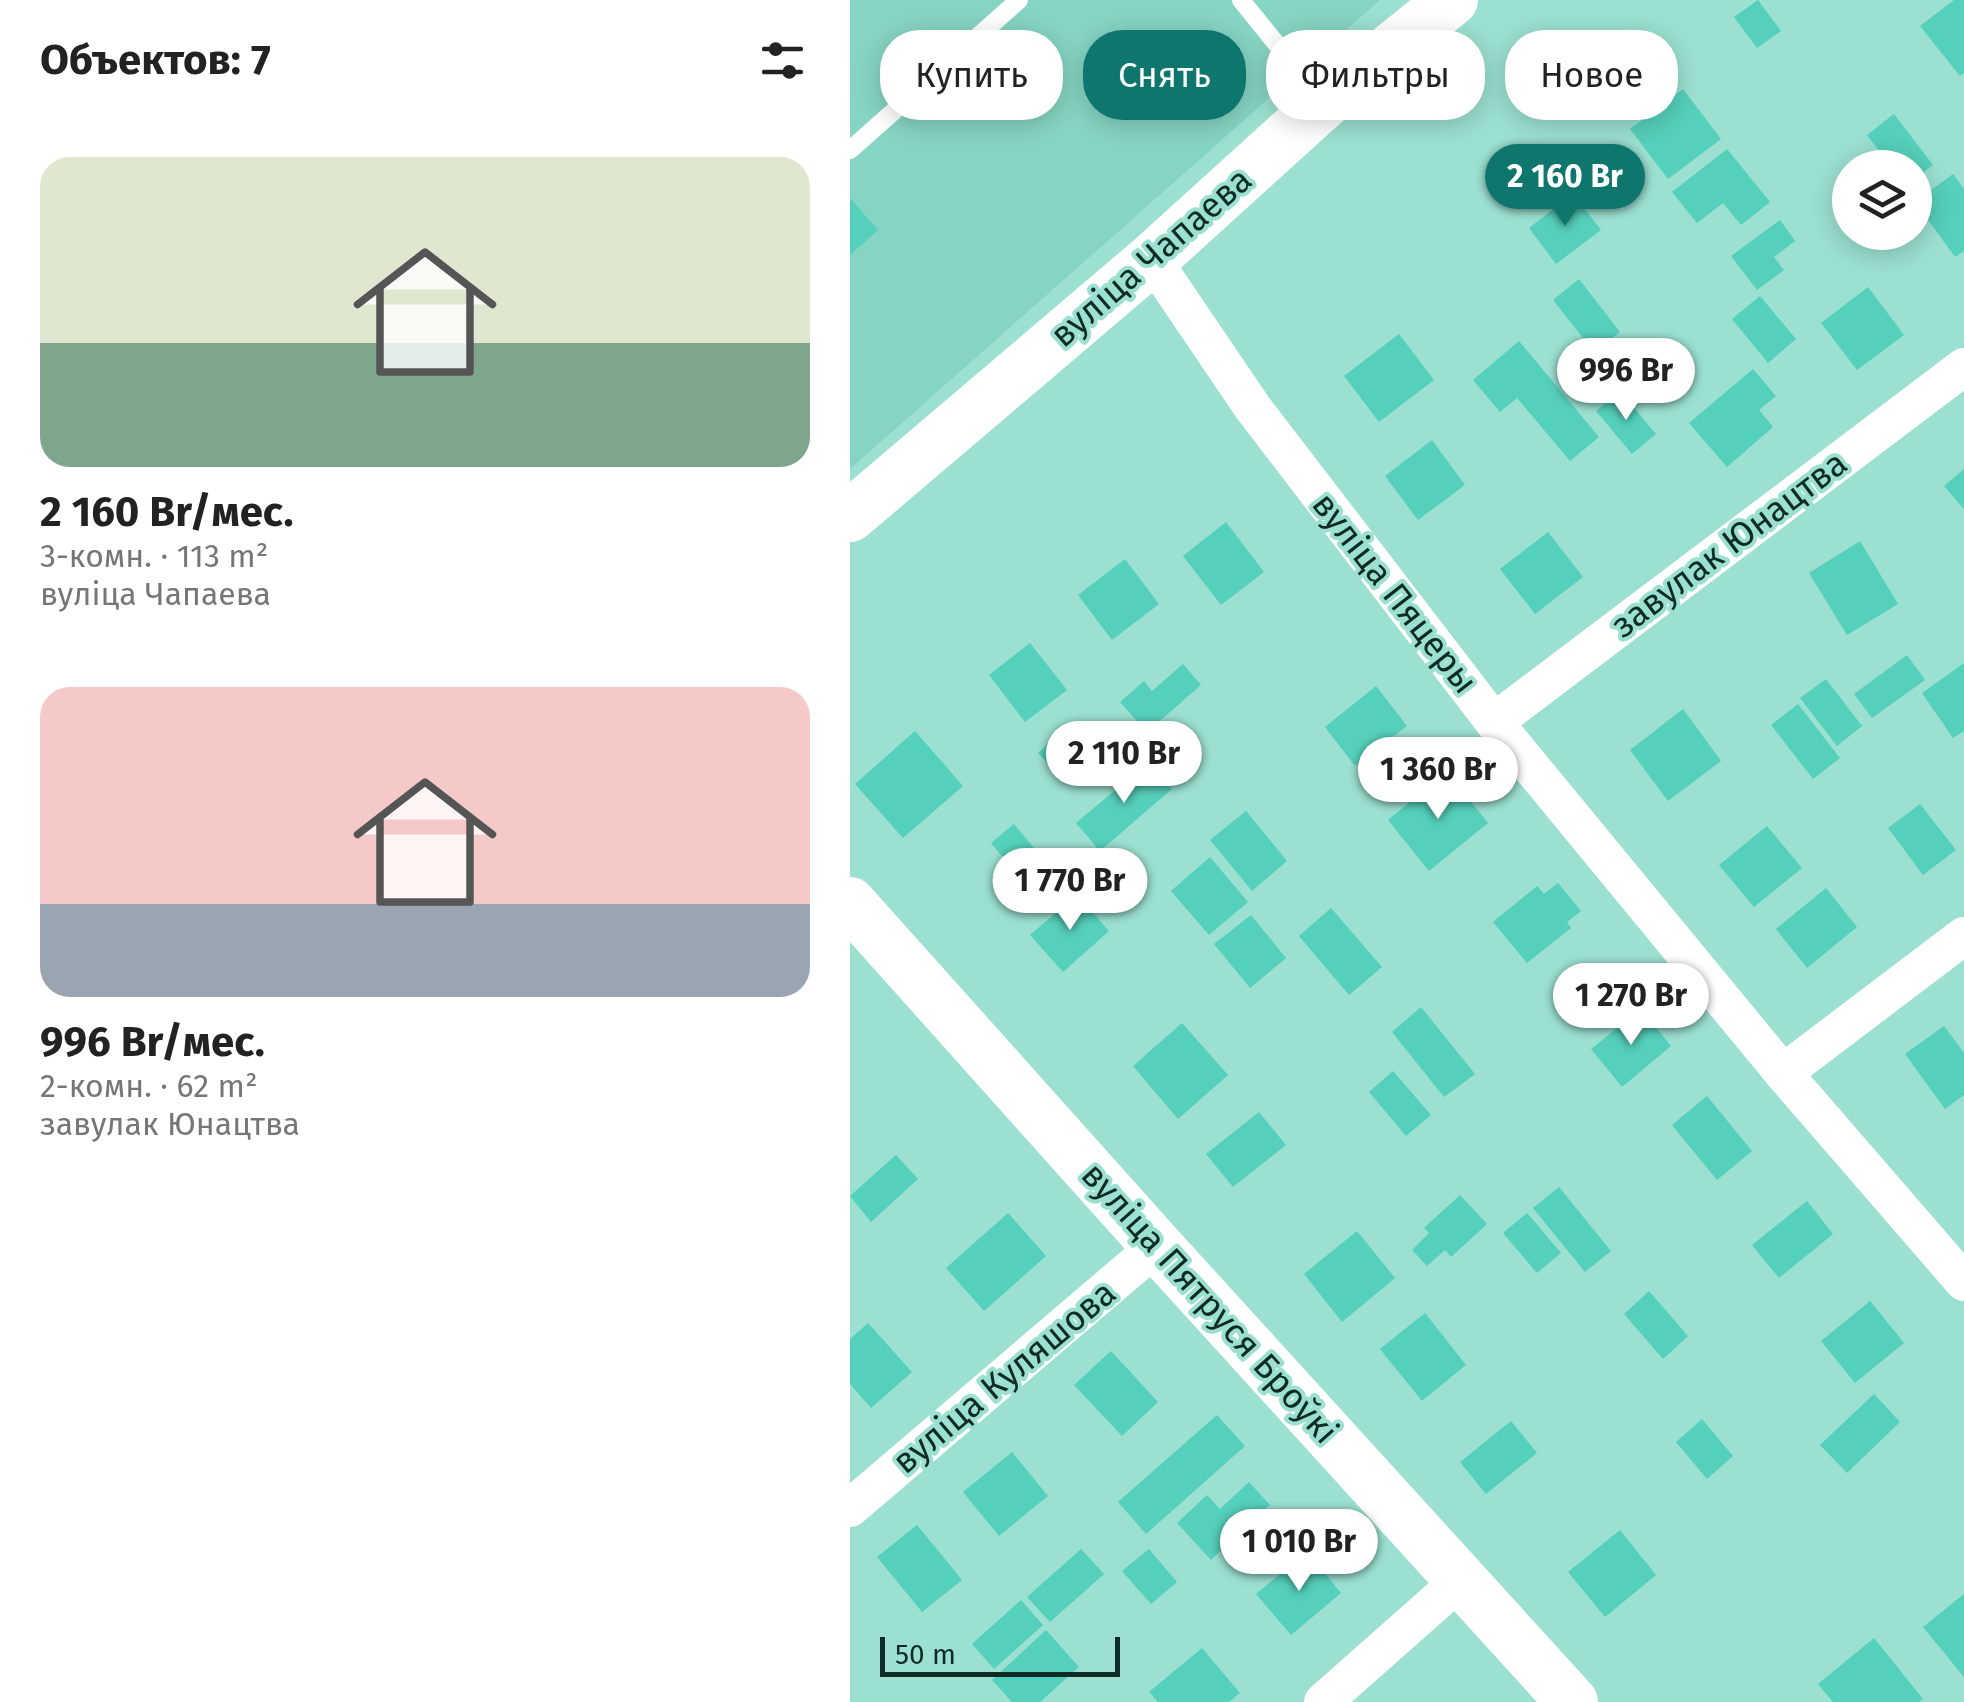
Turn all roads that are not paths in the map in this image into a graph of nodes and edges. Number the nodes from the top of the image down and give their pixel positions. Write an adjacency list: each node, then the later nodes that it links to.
1 (1019, 0): 7 (lane)
2 (1240, 0): 5 (lane)
3 (1452, 0): 4 (street, вуліца Чапаева)
4 (1415, 30)
5 (1266, 32)
6 (1305, 120): 8 (street, вуліца Чапаева)
7 (850, 150)
8 (1152, 259): 10 (street, вуліца Чапаева); 11 (street, вуліца Пяцеры)
9 (1964, 367): 11 (street, завулак Юнацтва)
10 (850, 516)
11 (1494, 722): 14 (street, вуліца Пяцеры)
12 (850, 903): 15 (street, вуліца Пятруся Броўкі)
13 (1964, 936): 14 (street)
14 (1783, 1072): 16 (street, вуліца Пяцеры)
15 (1157, 1246): 17 (street, вуліца Куляшова); 18 (street, вуліца Пятруся Броўкі)
16 (1964, 1282)
17 (850, 1508)
18 (1462, 1578): 19 (street); 20 (street, вуліца Пятруся Броўкі)
19 (1323, 1702)
20 (1572, 1702)

